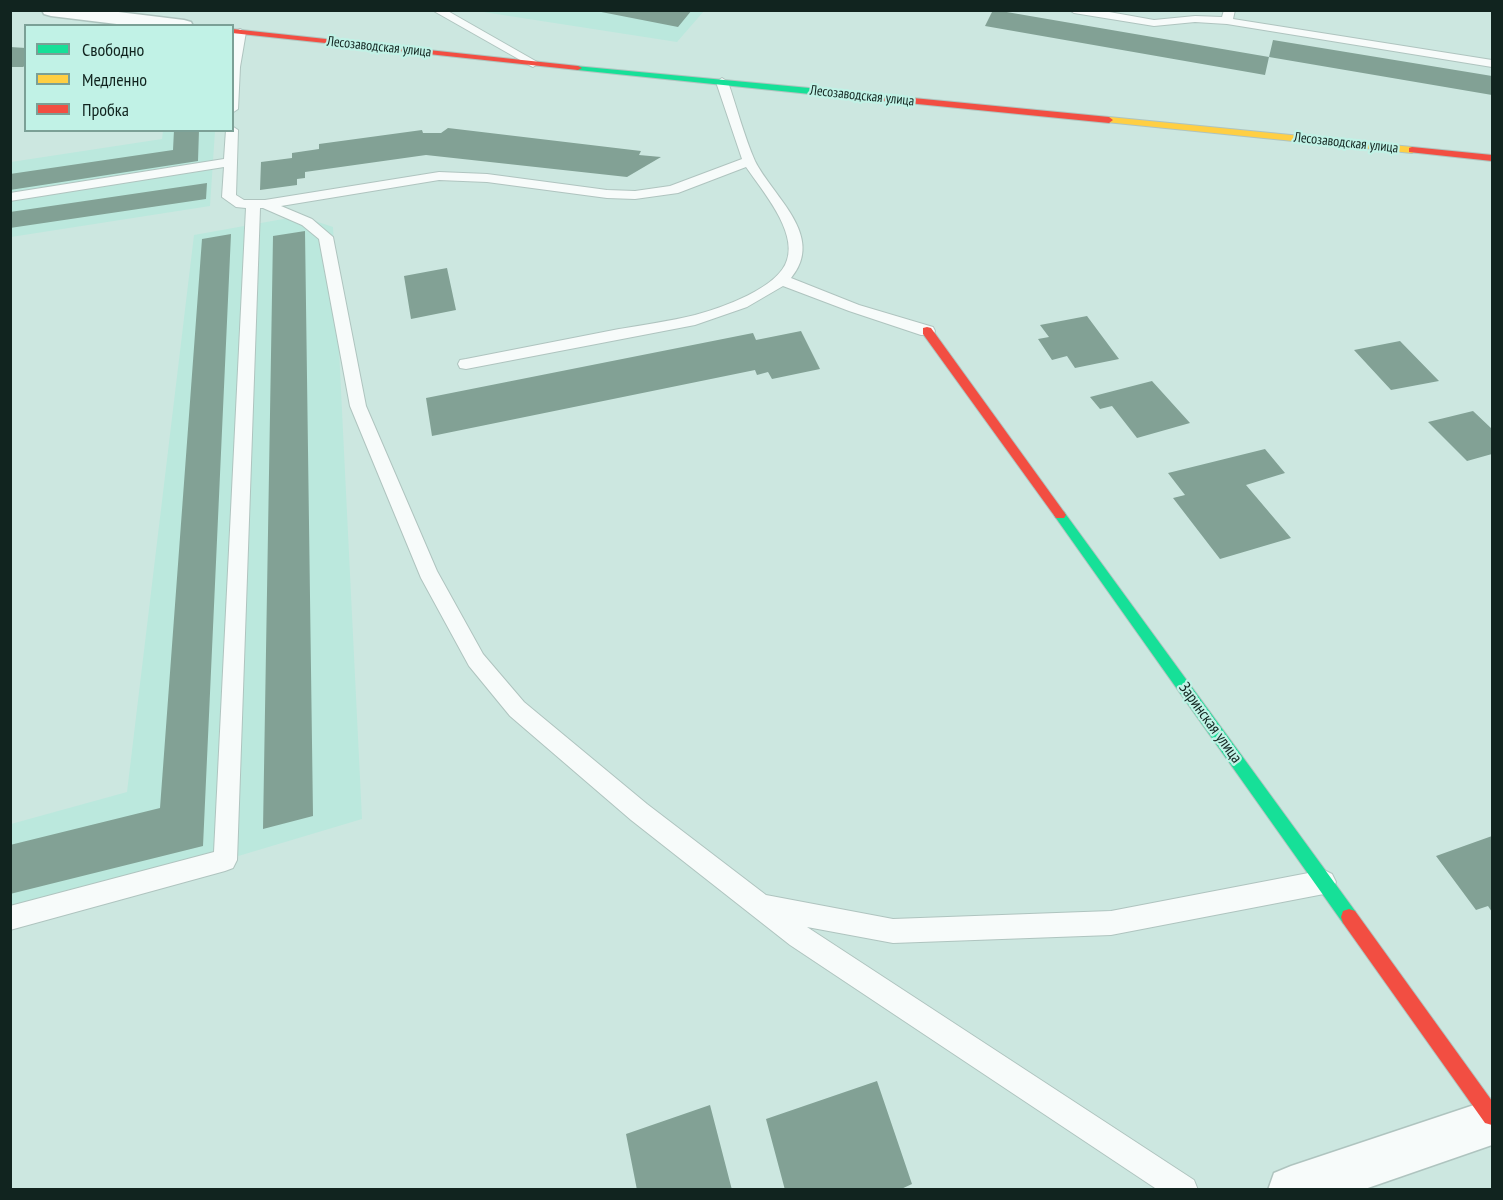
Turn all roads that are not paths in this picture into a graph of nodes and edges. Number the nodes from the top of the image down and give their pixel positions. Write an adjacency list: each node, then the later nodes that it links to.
1 (51, 10): 5 (street)
2 (437, 10): 7 (lane)
3 (1074, 10): 4 (lane)
4 (1229, 16): 8 (lane)
5 (167, 24)
6 (236, 31): 7 (street, Лесозаводская улица); 9 (lane)
7 (533, 63): 10 (street, Лесозаводская улица)
8 (1492, 64)
9 (234, 67)
10 (722, 82): 12 (street, Лесозаводская улица); 13 (lane)
11 (232, 132): 14 (lane)
12 (1492, 158)
13 (750, 161): 16 (lane); 17 (lane)
14 (231, 162): 15 (lane); 16 (lane)
15 (10, 197)
16 (259, 204): 21 (lane); 22 (lane)
17 (781, 280): 18 (lane); 19 (lane)
18 (927, 331): 20 (street, Заринская улица)
19 (466, 364)
20 (1324, 882): 21 (lane); 23 (street, Заринская улица)
21 (761, 907): 25 (lane)
22 (10, 918)
23 (1492, 1116)
24 (1492, 1122): 26 (street)
25 (1184, 1190)
26 (1291, 1190)

